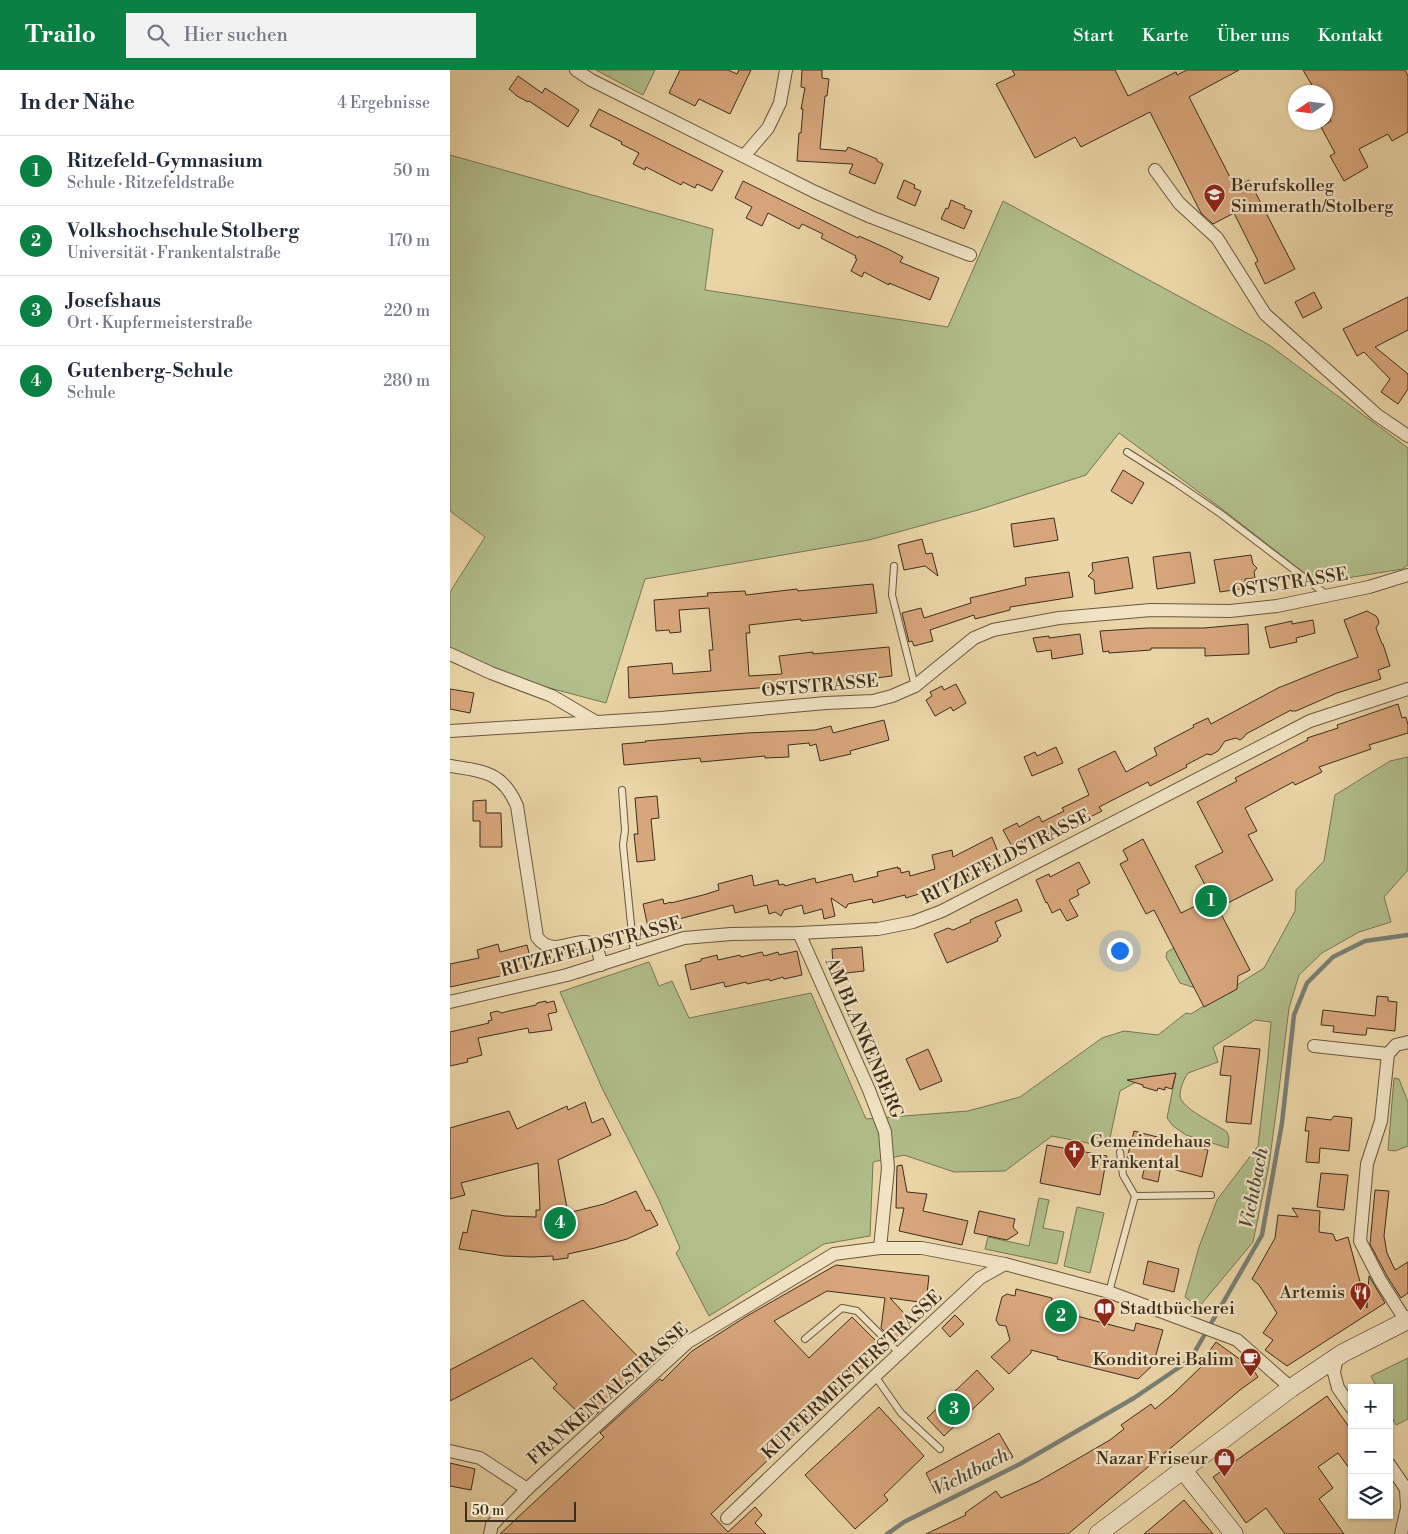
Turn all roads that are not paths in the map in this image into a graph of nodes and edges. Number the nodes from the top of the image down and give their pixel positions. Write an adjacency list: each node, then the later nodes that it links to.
1 (576, 70): 3 (street)
2 (786, 70): 3 (street)
3 (744, 156): 5 (street)
4 (1155, 170): 6 (street)
5 (970, 255)
6 (1408, 436)
7 (1127, 452): 10 (lane)
8 (894, 566): 12 (lane)
9 (1408, 575): 10 (street, OSTSTRASSE)
10 (1327, 595): 12 (street, OSTSTRASSE)
11 (450, 654): 14 (street)
12 (915, 686): 14 (street, OSTSTRASSE)
13 (1408, 689): 18 (street, RITZEFELDSTRASSE)
14 (596, 722): 15 (street, OSTSTRASSE)
15 (450, 731)
16 (450, 766): 20 (street)
17 (622, 790): 19 (lane)
18 (799, 933): 19 (street, RITZEFELDSTRASSE); 28 (street, AM BLANKENBERG)
19 (634, 954): 20 (street, RITZEFELDSTRASSE)
20 (601, 965): 21 (street, RITZEFELDSTRASSE)
21 (450, 1002)
22 (1408, 1042): 24 (street)
23 (1314, 1046): 24 (street)
24 (1388, 1054): 31 (street)
25 (1120, 1152): 27 (lane)
26 (1211, 1194): 27 (lane)
27 (1135, 1196): 30 (lane)
28 (880, 1248): 29 (street, FRANKENTALSTRASSE); 43 (street, FRANKENTALSTRASSE)
29 (1004, 1264): 30 (street, FRANKENTALSTRASSE); 33 (street, KUPFERMEISTERSTRASSE)
30 (1109, 1292): 36 (street, FRANKENTALSTRASSE)
31 (1407, 1320): 34 (street)
32 (805, 1339): 33 (lane)
33 (899, 1353): 35 (street, KUPFERMEISTERSTRASSE)
34 (1337, 1356): 36 (street); 37 (street)
35 (875, 1376): 38 (lane); 44 (street, KUPFERMEISTERSTRASSE)
36 (1291, 1388): 40 (street)
37 (1348, 1402)
38 (940, 1449)
39 (450, 1451): 43 (street)
40 (1182, 1469): 46 (street); 47 (street)
41 (1393, 1469): 42 (street)
42 (1407, 1488): 48 (street)
43 (526, 1489): 45 (street, FRANKENTALSTRASSE)
44 (727, 1518)
45 (490, 1534)
46 (1098, 1534)
47 (1234, 1534)
48 (1399, 1534)

